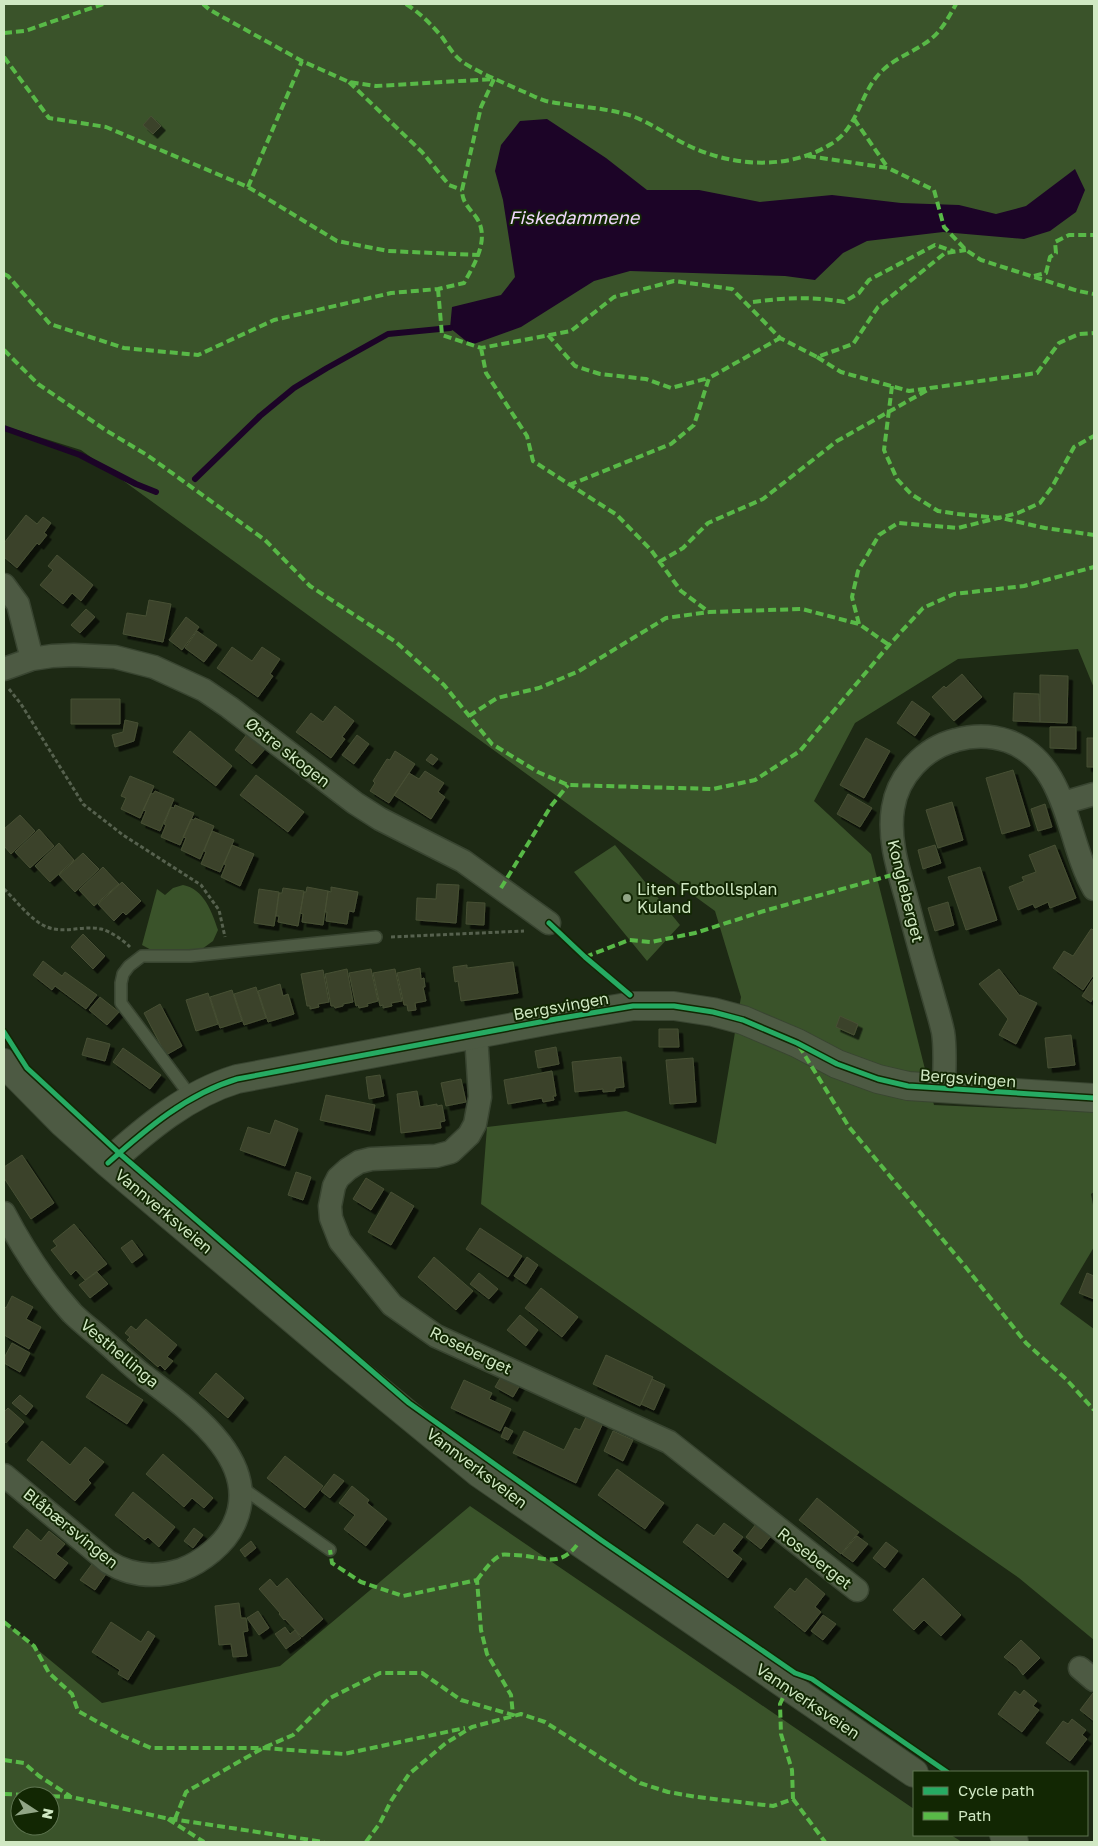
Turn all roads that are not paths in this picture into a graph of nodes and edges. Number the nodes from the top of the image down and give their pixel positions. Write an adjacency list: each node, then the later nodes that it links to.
1 (4, 585): 2 (street)
2 (32, 659): 3 (street, Østre skogen); 7 (street, Østre skogen)
3 (4, 669)
4 (1094, 794): 5 (street)
5 (1062, 803): 6 (street, Kongleberget); 11 (street, Kongleberget)
6 (1094, 889)
7 (549, 923)
8 (376, 937): 12 (lane)
9 (476, 1035): 11 (main road, Bergsvingen); 12 (main road, Bergsvingen); 20 (street, Roseberget)
10 (4, 1063): 14 (main road, Vannverksveien)
11 (944, 1089): 13 (main road, Bergsvingen)
12 (192, 1098): 14 (main road, Bergsvingen)
13 (1094, 1098)
14 (108, 1163): 21 (main road, Vannverksveien)
15 (4, 1213): 16 (street, Vesthellinga)
16 (13, 1253): 18 (street, Vesthellinga)
17 (4, 1475): 18 (street, Blåbærsvingen)
18 (241, 1487): 19 (lane)
19 (330, 1550)
20 (857, 1590)
21 (913, 1772)

